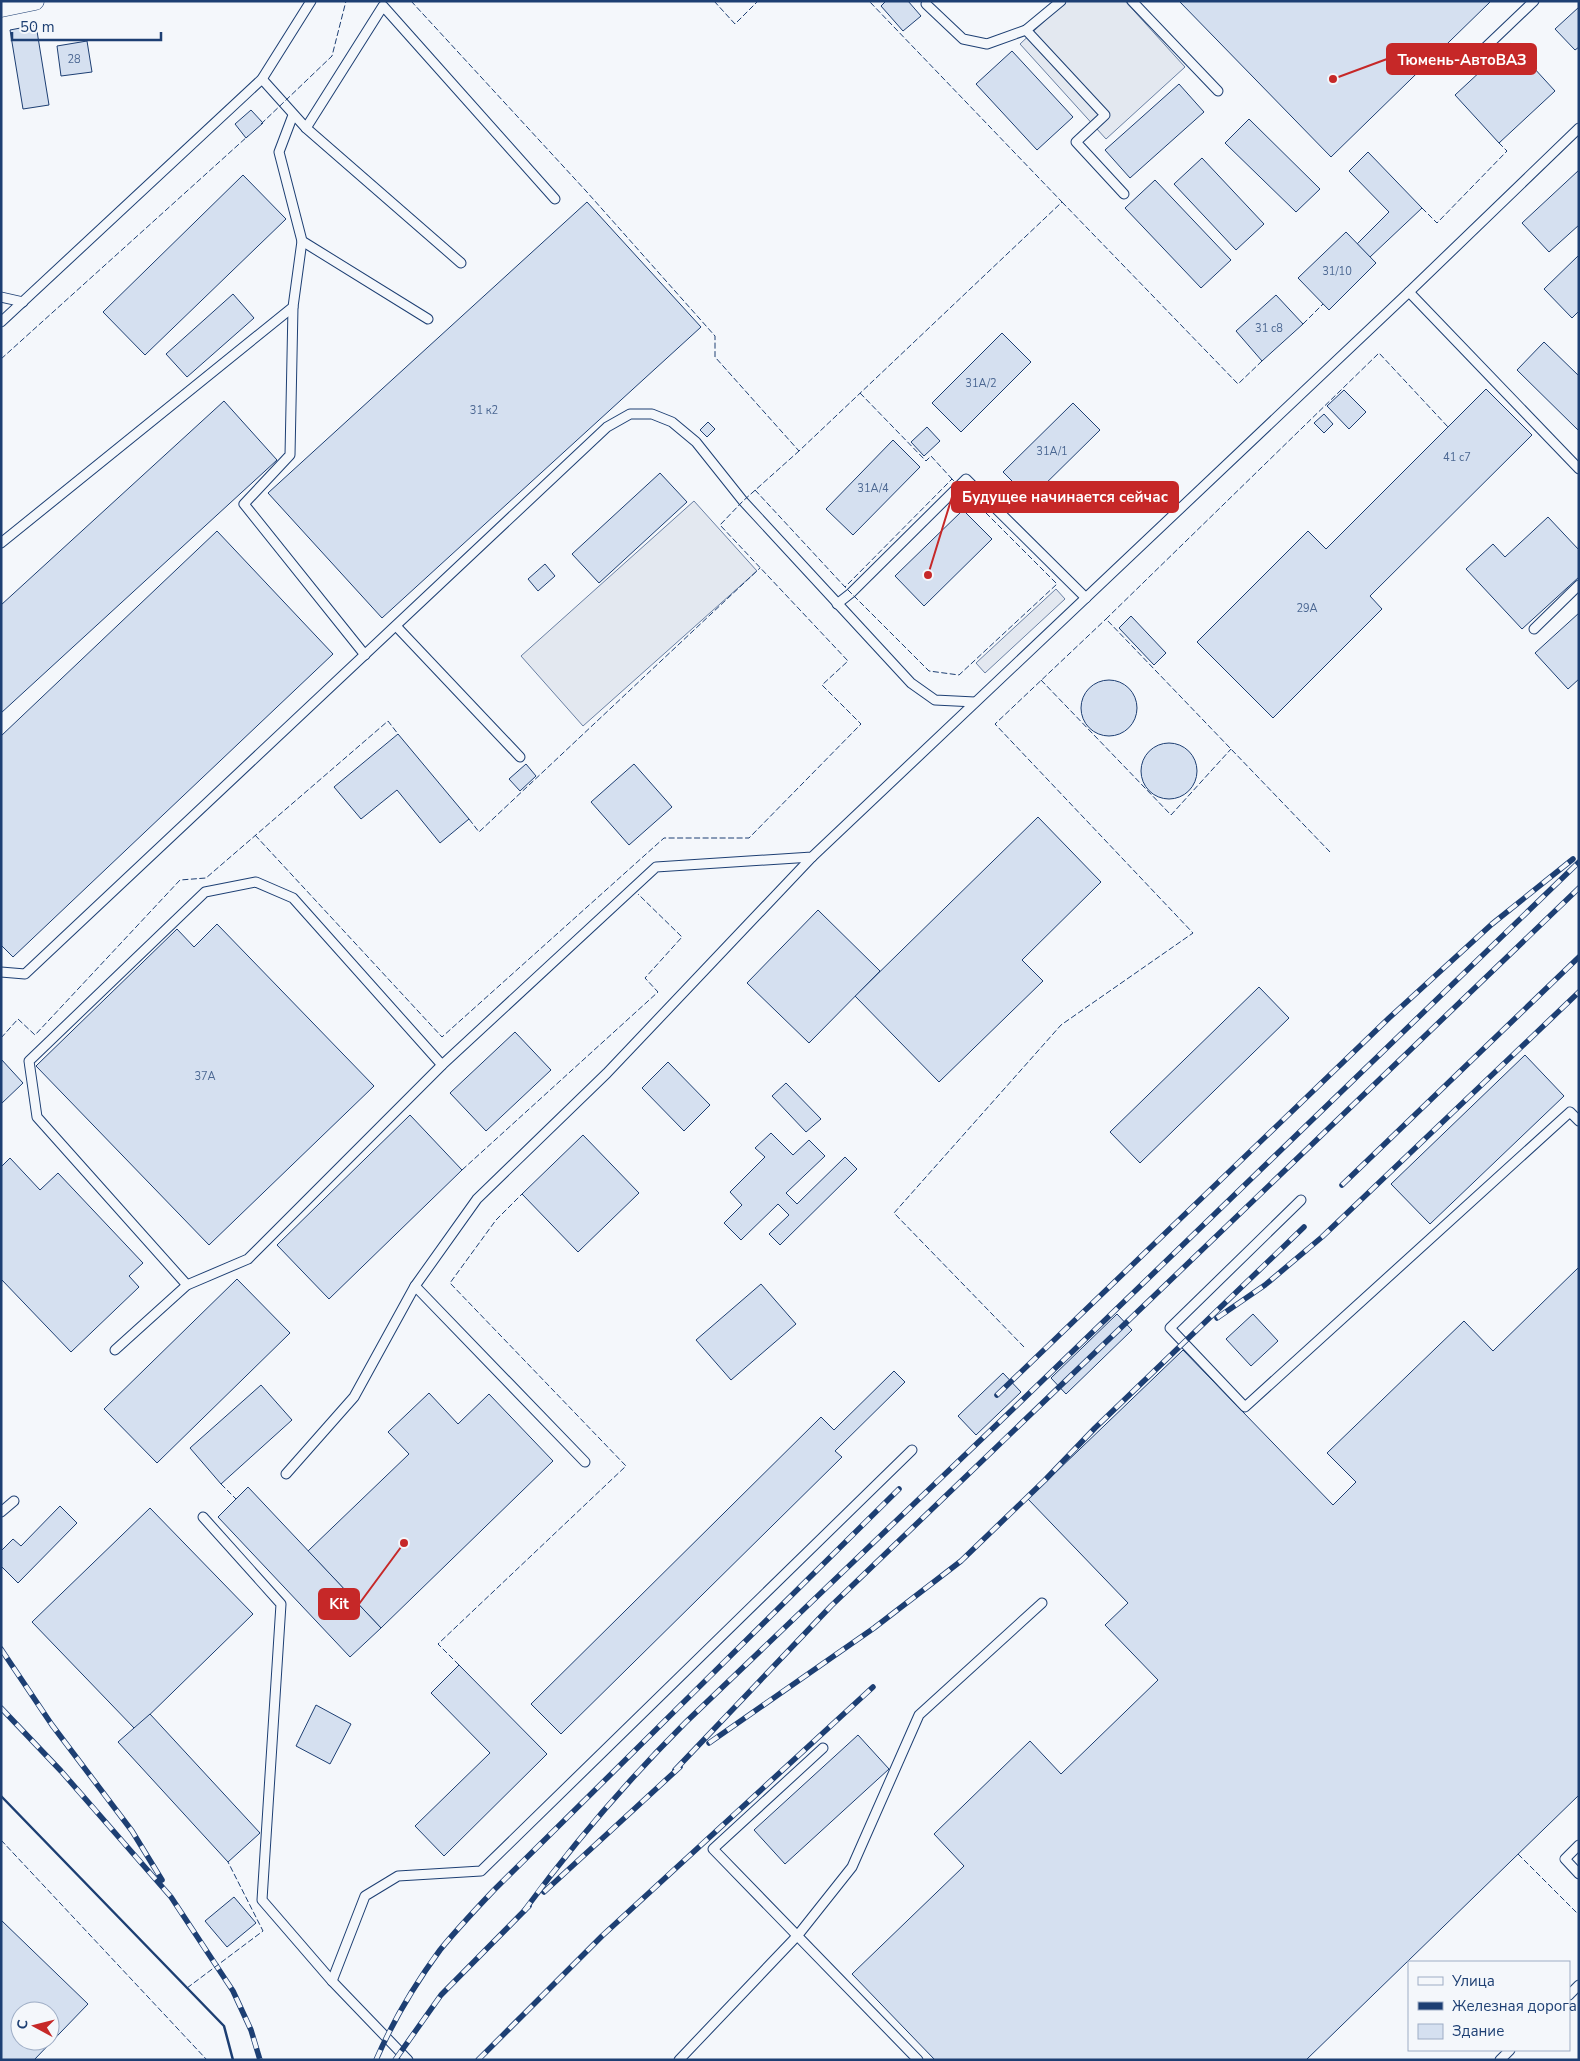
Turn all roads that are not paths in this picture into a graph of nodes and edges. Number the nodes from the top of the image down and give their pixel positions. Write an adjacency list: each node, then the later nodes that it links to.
1 (35, 1): 7 (street)
2 (310, 1): 10 (lane)
3 (1061, 1): 8 (lane)
4 (1132, 1): 11 (lane)
5 (1532, 2): 9 (lane)
6 (926, 4): 8 (lane)
7 (1, 8)
8 (1026, 30): 15 (lane)
9 (1468, 64)
10 (262, 79): 12 (lane); 21 (lane)
11 (1218, 91)
12 (292, 115): 13 (lane); 17 (lane)
13 (306, 128): 16 (lane); 18 (lane)
14 (1579, 128): 19 (lane)
15 (1124, 194)
16 (555, 199)
17 (302, 241): 22 (lane); 23 (lane)
18 (461, 263)
19 (1409, 292): 25 (lane); 28 (lane)
20 (1, 297): 21 (lane)
21 (24, 302): 24 (lane)
22 (293, 307): 26 (lane); 32 (lane)
23 (428, 319)
24 (1, 322)
25 (1579, 469)
26 (1, 543)
27 (1579, 585): 31 (lane)
28 (1086, 598): 29 (lane); 33 (lane)
29 (837, 604): 30 (lane); 33 (lane)
30 (396, 626): 32 (lane); 34 (lane)
31 (1534, 629)
32 (365, 655): 36 (lane)
33 (975, 702): 35 (lane)
34 (520, 756)
35 (812, 858): 37 (lane); 41 (lane)
36 (1, 972)
37 (442, 1065): 40 (lane); 40 (lane)
38 (1579, 1121): 39 (lane)
39 (1300, 1200)
40 (186, 1285): 42 (lane)
41 (414, 1286): 44 (lane); 45 (lane)
42 (115, 1350)
43 (912, 1450): 54 (lane)
44 (585, 1462)
45 (286, 1474)
46 (14, 1500): 47 (lane)
47 (1, 1512)
48 (204, 1518): 54 (lane)
49 (1042, 1603): 53 (lane)
50 (823, 1748): 53 (lane)
51 (1579, 1844): 52 (lane)
52 (1579, 1874)
53 (798, 1935): 59 (lane); 60 (lane)
54 (332, 1982): 58 (lane)
55 (1579, 1985): 56 (lane)
56 (1570, 1994)
57 (1509, 2051): 61 (lane)
58 (408, 2060)
59 (679, 2060)
60 (918, 2060)
61 (1500, 2060)

